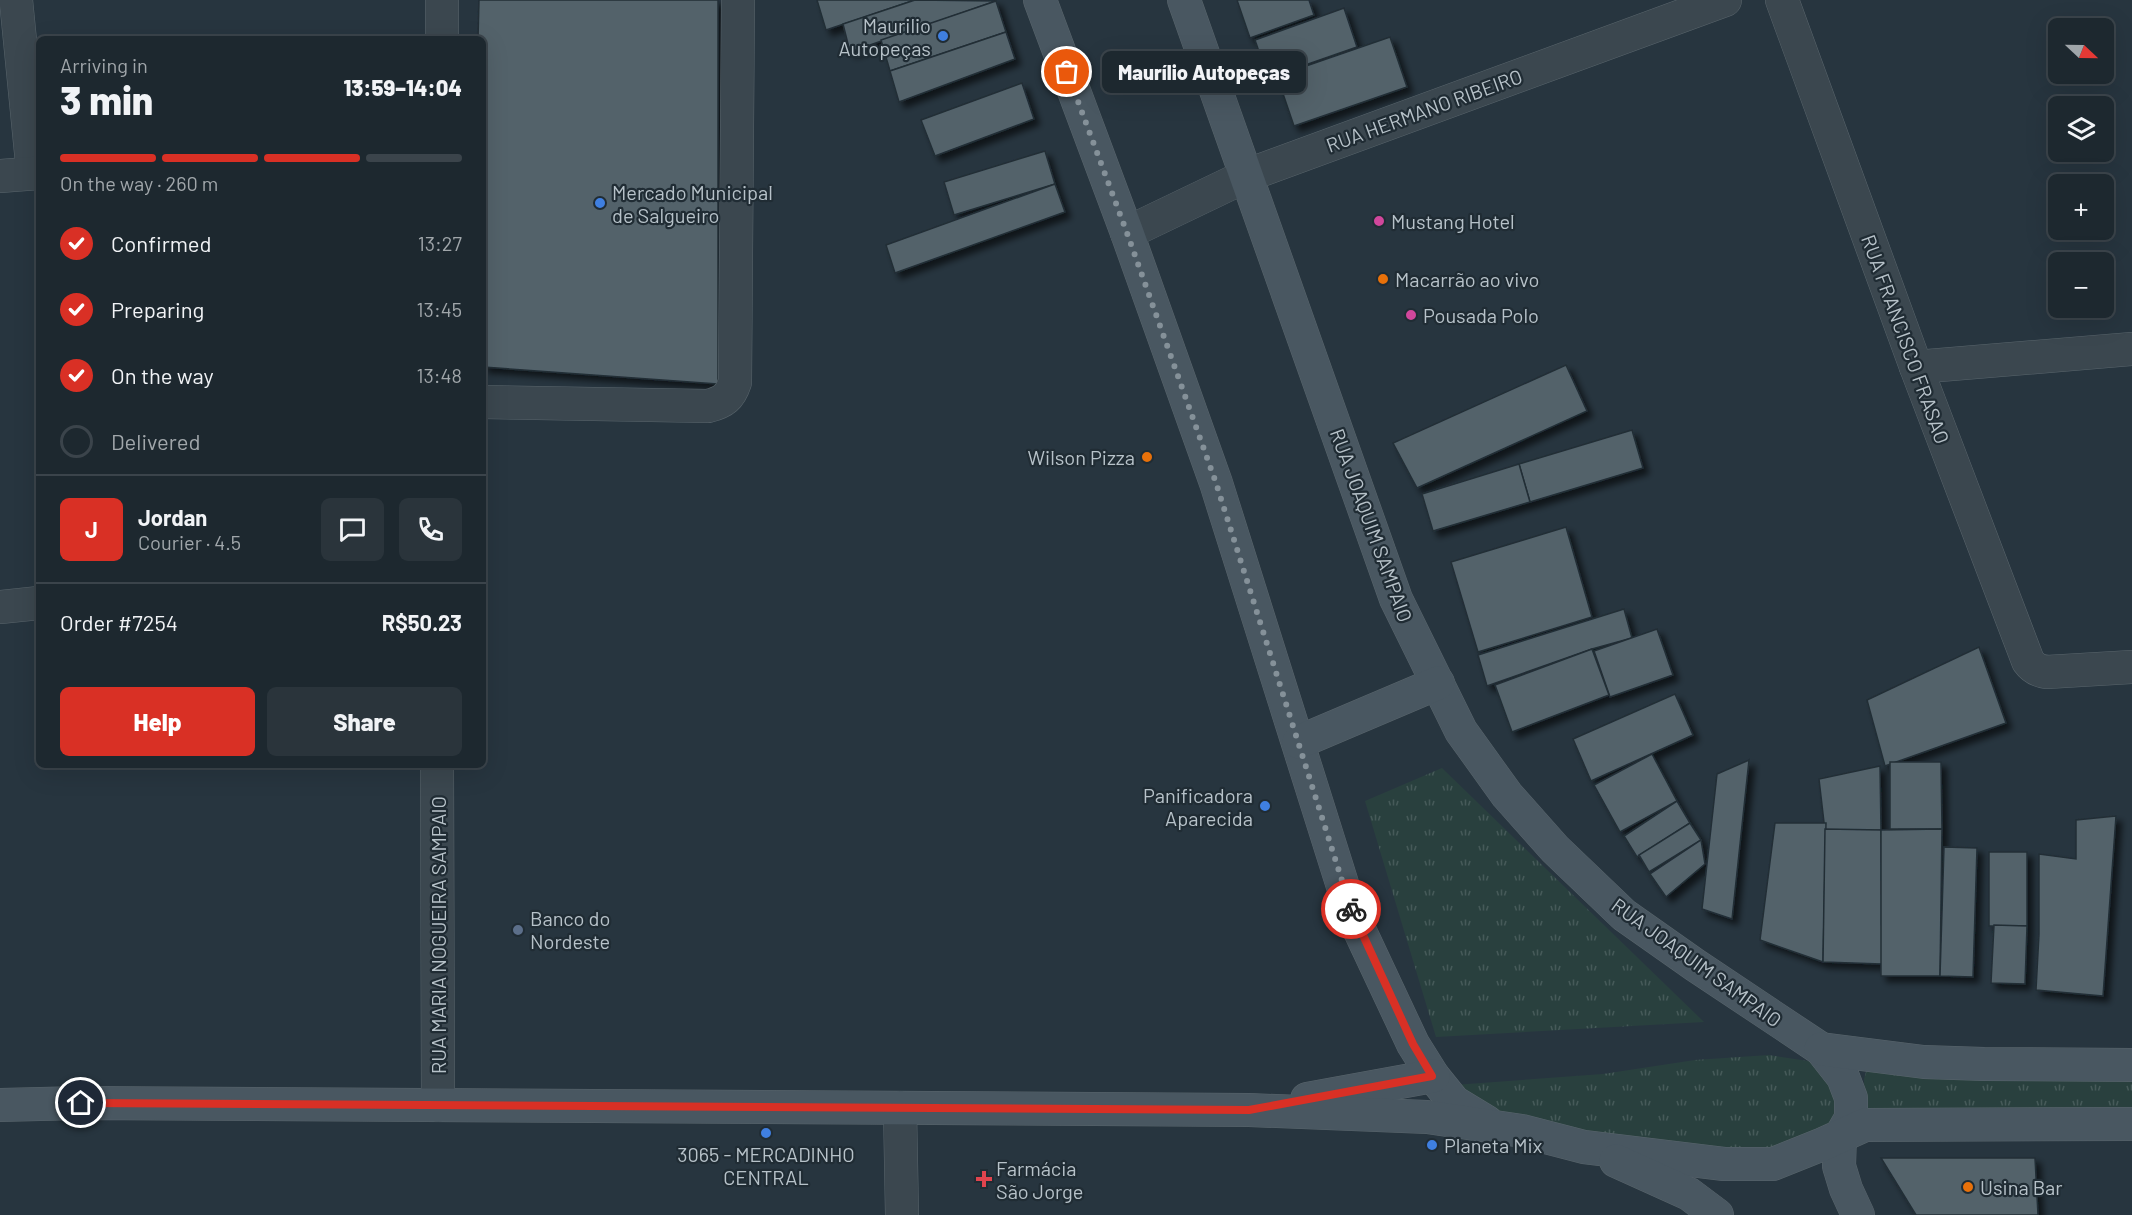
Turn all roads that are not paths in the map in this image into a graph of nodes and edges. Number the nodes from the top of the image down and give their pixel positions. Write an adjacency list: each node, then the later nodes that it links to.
1 (16, 0): 9 (street)
2 (442, 0): 8 (street)
3 (738, 0): 15 (street)
4 (1040, 0): 12 (main road)
5 (1184, 0): 10 (main road, RUA JOAQUIM SAMPAIO)
6 (1725, 0): 10 (street, RUA HERMANO RIBEIRO)
7 (1782, 0): 14 (street, RUA FRANCISCO FRASAO)
8 (442, 36)
9 (36, 173): 11 (street)
10 (1248, 175): 12 (street, RUA HERMANO RIBEIRO); 19 (main road, RUA JOAQUIM SAMPAIO)
11 (0, 176)
12 (1127, 233): 20 (main road)
13 (2132, 349): 14 (street)
14 (1916, 367): 18 (street, RUA FRANCISCO FRASAO)
15 (486, 402)
16 (36, 603): 17 (street)
17 (0, 607)
18 (2132, 667)
19 (1438, 683): 20 (main road); 22 (main road, RUA JOAQUIM SAMPAIO)
20 (1299, 742): 24 (main road)
21 (437, 768): 26 (street, RUA MARIA NOGUEIRA SAMPAIO)
22 (1821, 1049): 23 (main road); 31 (main road, RUA JOAQUIM SAMPAIO)
23 (2132, 1065)
24 (1432, 1076): 28 (main road); 30 (main road)
25 (0, 1105): 26 (main road)
26 (438, 1105): 27 (main road)
27 (900, 1108): 28 (main road); 33 (street)
28 (1249, 1110): 30 (main road)
29 (2132, 1124): 31 (main road)
30 (1495, 1127): 32 (main road)
31 (1840, 1137): 32 (main road); 35 (main road)
32 (1584, 1147): 34 (main road)
33 (902, 1215)
34 (1717, 1215)
35 (1858, 1215)

